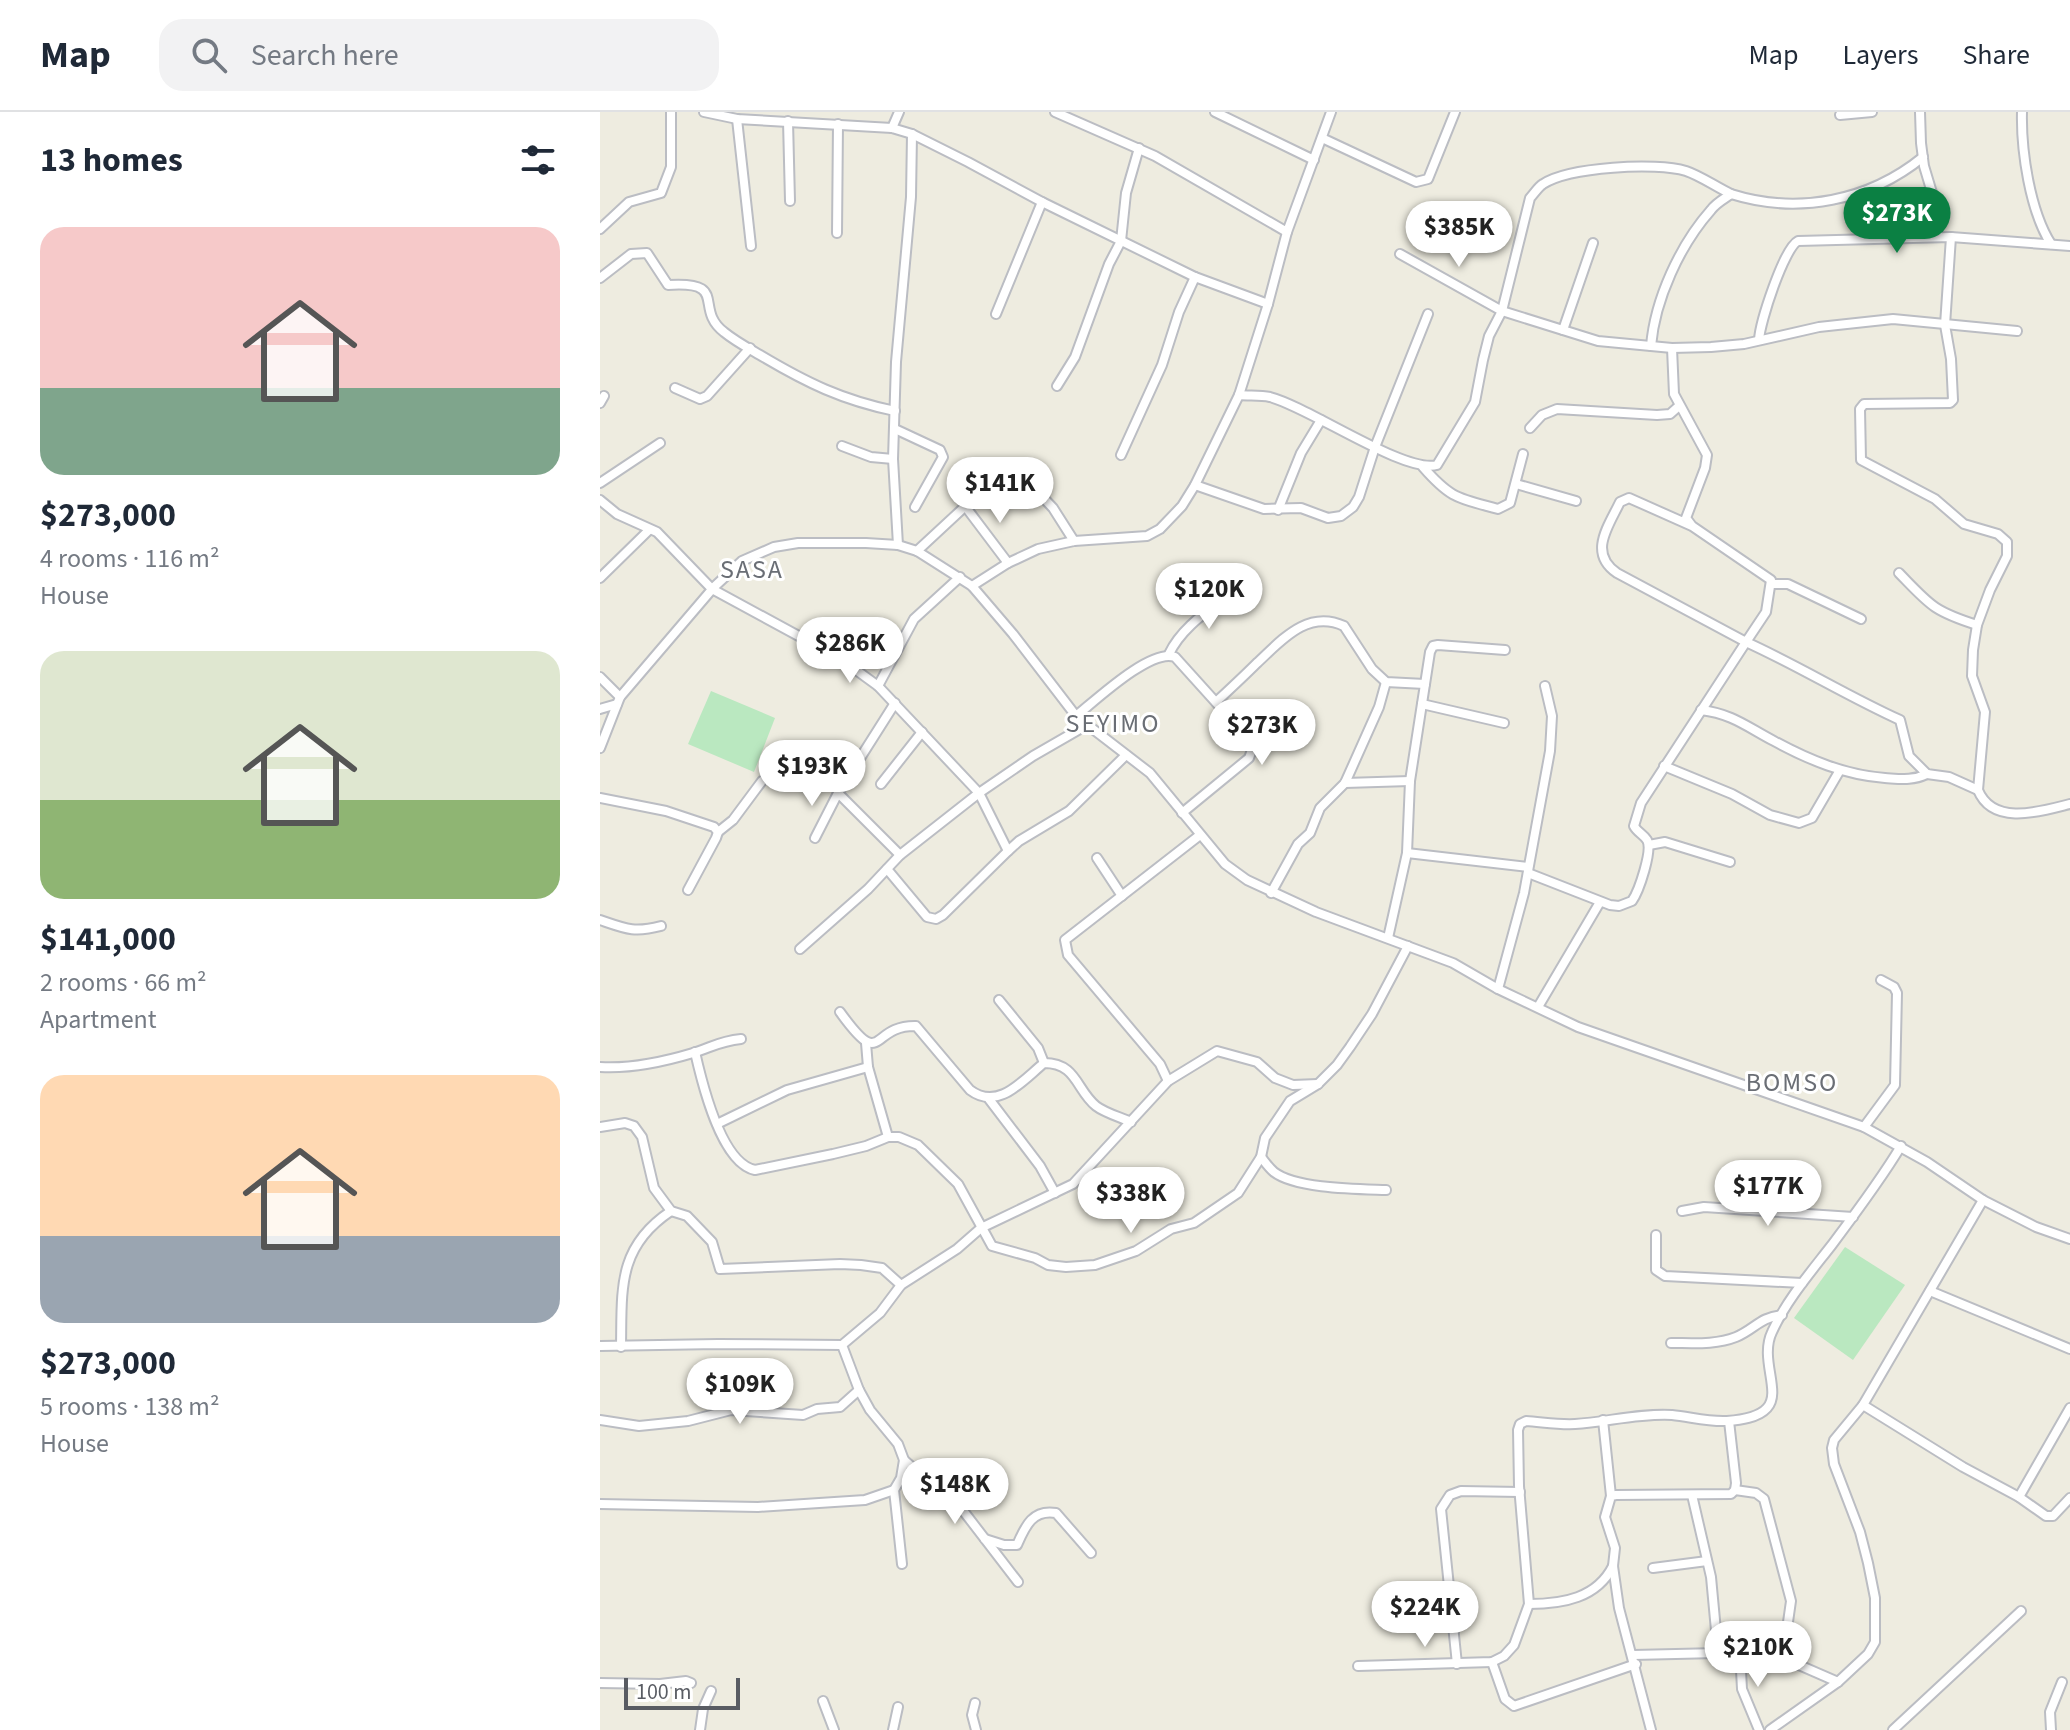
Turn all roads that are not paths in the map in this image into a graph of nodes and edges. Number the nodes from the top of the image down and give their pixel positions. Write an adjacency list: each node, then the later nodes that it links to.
1 (671, 112): 26 (street)
2 (704, 112): 14 (street)
3 (899, 112): 17 (street)
4 (1055, 112): 20 (street)
5 (1215, 112): 22 (street)
6 (1331, 112): 19 (street)
7 (1455, 112): 19 (street)
8 (1872, 112): 11 (street)
9 (1920, 112): 21 (street)
10 (2022, 112): 33 (street)
11 (1840, 115)
12 (750, 116): 14 (street); 15 (street)
13 (798, 116): 15 (street); 16 (street)
14 (737, 119): 34 (street)
15 (788, 121): 24 (street)
16 (838, 124): 17 (street); 28 (street)
17 (892, 128): 18 (street)
18 (912, 134): 25 (street); 54 (street)
19 (1322, 138): 22 (street)
20 (1139, 148): 27 (street); 31 (street)
21 (1923, 157): 23 (street); 29 (street)
22 (1314, 160): 27 (street)
23 (1731, 194): 40 (street); 47 (street)
24 (790, 201)
25 (1042, 202): 31 (street); 41 (street)
26 (600, 229)
27 (1287, 232): 39 (street)
28 (837, 233)
29 (1938, 237): 30 (street); 46 (street)
30 (1951, 237): 33 (street); 43 (street)
31 (1121, 241): 37 (street); 50 (street)
32 (1593, 243): 44 (street)
33 (2051, 244): 35 (street)
34 (751, 246)
35 (2070, 246)
36 (1400, 254): 40 (street)
37 (1195, 277): 39 (street); 62 (street)
38 (600, 278): 48 (street)
39 (1268, 304): 52 (street)
40 (1502, 311): 44 (street); 64 (street)
41 (996, 314)
42 (1428, 314): 60 (street)
43 (1945, 325): 45 (street); 46 (street); 87 (street)
44 (1563, 330): 47 (street)
45 (2017, 331)
46 (1759, 340): 49 (street)
47 (1651, 346): 49 (street)
48 (750, 348): 51 (street); 54 (street)
49 (1672, 348): 53 (street)
50 (1057, 386)
51 (675, 388)
52 (1239, 395): 55 (street); 67 (street)
53 (1679, 406): 56 (street); 73 (street)
54 (895, 411): 57 (street)
55 (1321, 420): 60 (street); 72 (street)
56 (1530, 428)
57 (895, 429): 63 (street); 71 (street)
58 (660, 443): 65 (street)
59 (842, 446): 63 (street)
60 (1375, 447): 64 (street); 72 (street)
61 (1523, 454): 66 (street)
62 (1121, 455)
63 (893, 459): 76 (street)
64 (1423, 466): 66 (street)
65 (600, 483)
66 (1516, 484): 69 (street)
67 (1195, 485): 72 (street); 75 (street)
68 (600, 500): 74 (street)
69 (1576, 501)
70 (965, 506): 75 (street); 77 (street); 78 (street)
71 (915, 507)
72 (1278, 510)
73 (1692, 526): 82 (street); 88 (street)
74 (649, 530): 81 (street); 84 (street)
75 (1074, 541): 78 (street)
76 (898, 545): 77 (street); 84 (street)
77 (917, 551): 80 (street)
78 (1008, 563): 83 (street)
79 (1899, 573): 87 (street)
80 (960, 577): 83 (street); 94 (street)
81 (600, 578)
82 (1772, 584): 86 (street); 88 (street)
83 (972, 586): 102 (street)
84 (712, 589): 94 (street); 96 (street)
85 (1231, 593): 90 (street)
86 (1861, 619)
87 (1977, 625): 115 (street)
88 (1746, 642): 101 (street); 110 (street)
89 (1505, 650): 93 (street)
90 (1169, 654): 97 (street); 102 (street)
91 (600, 677): 96 (street)
92 (1386, 682): 93 (street); 97 (street); 113 (street)
93 (1425, 684): 99 (street)
94 (878, 686): 98 (street)
95 (1545, 686): 131 (street)
96 (619, 700): 100 (street); 106 (street)
97 (1216, 702): 120 (street)
98 (895, 703): 105 (street); 116 (street)
99 (1422, 704): 103 (street); 112 (street)
100 (600, 709)
101 (1701, 710): 108 (street); 109 (street)
102 (1076, 716): 104 (street)
103 (1504, 723)
104 (1085, 726): 107 (street); 117 (street)
105 (922, 732): 114 (street); 117 (street)
106 (600, 748)
107 (1126, 755): 120 (street); 125 (street)
108 (1664, 766): 109 (street); 124 (street)
109 (1840, 770): 110 (street)
110 (1927, 774): 115 (street)
111 (762, 781): 121 (street)
112 (1410, 781): 113 (street); 126 (street)
113 (1345, 783): 133 (street)
114 (881, 784)
115 (1978, 790): 119 (street)
116 (838, 793): 123 (street); 127 (street)
117 (979, 793): 125 (street); 127 (street)
118 (600, 798): 121 (street)
119 (2070, 804)
120 (1182, 813): 122 (street)
121 (718, 832): 132 (street)
122 (1200, 835): 133 (street); 134 (street)
123 (815, 838)
124 (1649, 845): 129 (street); 135 (street)
125 (1008, 851): 130 (street)
126 (1407, 853): 131 (street); 138 (street)
127 (900, 855): 130 (street)
128 (1097, 858): 134 (street)
129 (1730, 862)
130 (887, 869): 140 (street)
131 (1528, 870): 135 (street); 142 (street)
132 (688, 890)
133 (1271, 893): 138 (street)
134 (1122, 896): 152 (street)
135 (1600, 902): 144 (street)
136 (600, 920): 137 (street)
137 (661, 926)
138 (1388, 938): 139 (street)
139 (1408, 946): 142 (street); 153 (street)
140 (800, 949)
141 (1881, 980): 158 (street)
142 (1498, 989): 144 (street)
143 (999, 1000): 149 (street)
144 (1538, 1007): 158 (street)
145 (840, 1012): 147 (street)
146 (741, 1039): 148 (street)
147 (866, 1043): 151 (street); 154 (street)
148 (695, 1052): 150 (street); 156 (street)
149 (1044, 1063): 154 (street); 155 (street)
150 (600, 1067)
151 (868, 1067): 156 (street); 159 (street)
152 (1168, 1081): 153 (street); 155 (street)
153 (1318, 1084): 161 (street)
154 (989, 1099): 163 (street)
155 (1131, 1122): 163 (street)
156 (717, 1124): 159 (street)
157 (600, 1127): 165 (street)
158 (1864, 1127): 160 (street)
159 (888, 1137): 168 (street)
160 (1901, 1146): 164 (street); 167 (street)
161 (1261, 1157): 162 (street); 168 (street)
162 (1386, 1190)
163 (1055, 1193): 168 (street)
164 (1983, 1200): 170 (street); 173 (street)
165 (671, 1211): 172 (street); 178 (street)
166 (1682, 1211): 167 (street)
167 (1853, 1217): 171 (street)
168 (981, 1228): 172 (street)
169 (1656, 1235): 171 (street)
170 (2070, 1239)
171 (1802, 1283): 174 (street)
172 (901, 1285): 176 (street)
173 (1930, 1291): 179 (street); 181 (street)
174 (1782, 1315): 175 (street); 185 (street)
175 (1671, 1343)
176 (842, 1345): 178 (street); 180 (street)
177 (600, 1346): 178 (street)
178 (621, 1347)
179 (2070, 1349)
180 (859, 1390): 183 (street); 186 (street)
181 (1863, 1405): 192 (street); 211 (street)
182 (2070, 1408): 192 (street)
183 (600, 1420)
184 (1603, 1420): 185 (street); 189 (street); 191 (street)
185 (1729, 1421): 188 (street)
186 (904, 1460): 187 (street); 195 (street)
187 (894, 1490): 194 (street); 198 (street)
188 (1735, 1490): 190 (street); 206 (street)
189 (1520, 1492): 202 (street); 209 (street)
190 (1692, 1495): 191 (street); 197 (street)
191 (1611, 1496): 199 (street)
192 (2019, 1497): 193 (street)
193 (2070, 1498)
194 (600, 1504)
195 (984, 1538): 196 (street); 201 (street)
196 (1091, 1553)
197 (1707, 1561): 200 (street); 204 (street)
198 (902, 1564)
199 (1613, 1566): 202 (street); 207 (street)
200 (1653, 1568)
201 (1018, 1582)
202 (1529, 1604): 208 (street)
203 (2021, 1611): 226 (street)
204 (1718, 1652): 205 (street); 207 (street)
205 (1740, 1652): 206 (street); 224 (street)
206 (1776, 1655): 211 (street)
207 (1634, 1660): 208 (street); 223 (street)
208 (1492, 1662): 209 (street)
209 (1457, 1664): 210 (street)
210 (1358, 1666)
211 (1838, 1682): 225 (street)
212 (2062, 1682): 227 (street)
213 (600, 1683): 214 (street)
214 (691, 1683)
215 (711, 1691): 219 (street)
216 (823, 1701): 220 (street)
217 (975, 1703): 222 (street)
218 (898, 1707): 221 (street)
219 (700, 1730)
220 (834, 1730)
221 (893, 1730)
222 (976, 1730)
223 (1651, 1730)
224 (1759, 1730)
225 (1770, 1730)
226 (1893, 1730)
227 (2051, 1730)

